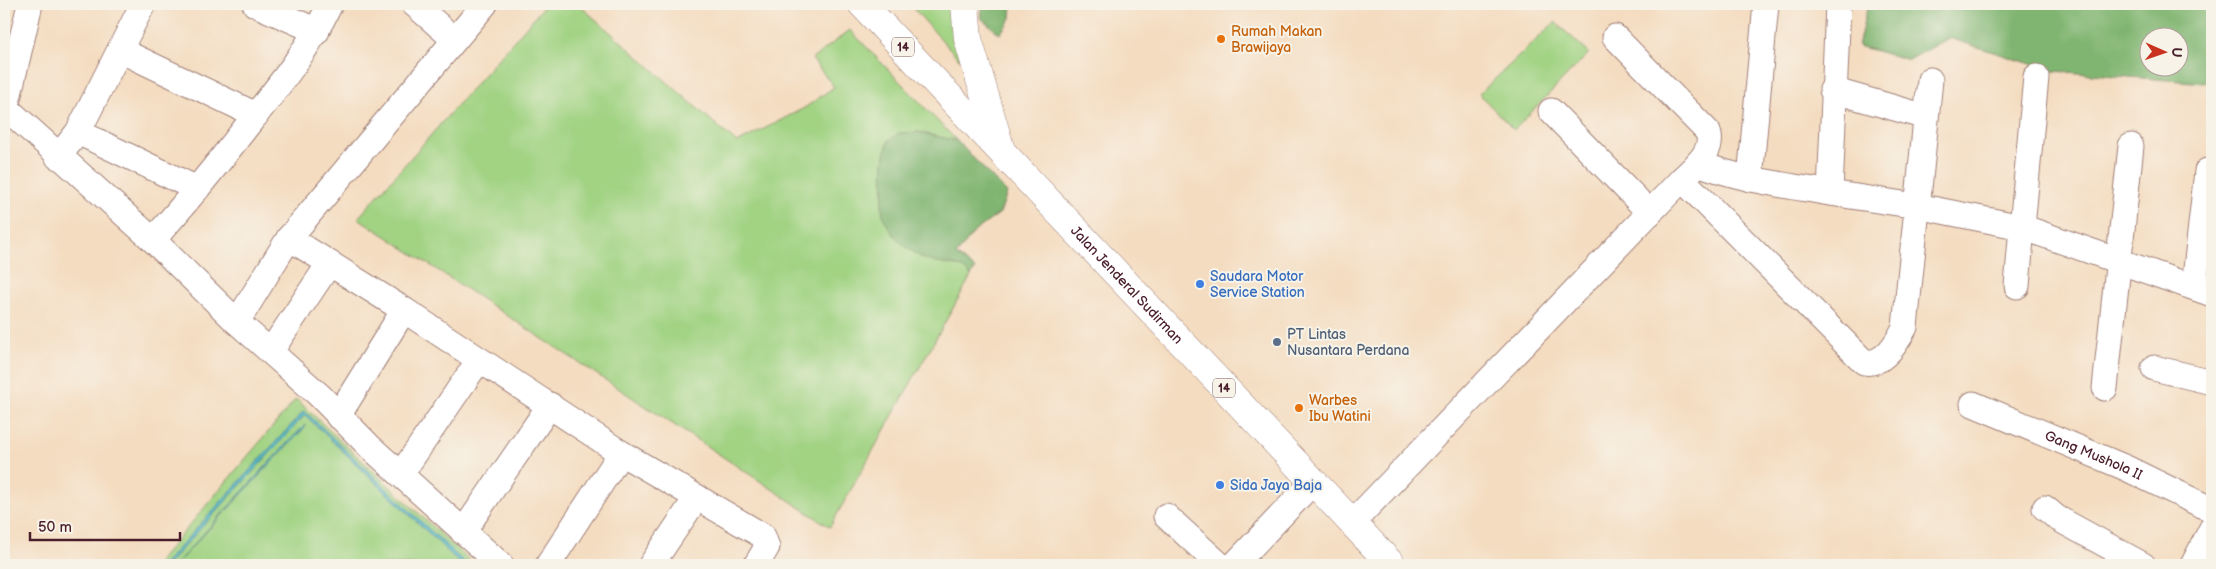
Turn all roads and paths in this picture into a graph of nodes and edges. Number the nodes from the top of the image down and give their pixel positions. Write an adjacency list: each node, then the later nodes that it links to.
1 (30, 4): 18 (street)
2 (143, 4): 22 (street)
3 (254, 4): 11 (street)
4 (330, 4): 11 (street)
5 (414, 4): 13 (street)
6 (485, 4): 13 (street)
7 (965, 4): 24 (highway)
8 (1766, 4): 28 (street)
9 (1838, 4): 17 (street)
10 (877, 9): 24 (highway, Jalan Jenderal Sudirman / 14)
11 (317, 31): 20 (street)
12 (1615, 37): 27 (street)
13 (454, 39): 34 (street)
14 (126, 53): 20 (street)
15 (2036, 77): 33 (street)
16 (1930, 80): 21 (street)
17 (1832, 90): 21 (street); 30 (street)
18 (4, 110): 25 (street)
19 (1551, 111): 32 (street)
20 (256, 115): 29 (street)
21 (1926, 117): 31 (street)
22 (78, 132): 25 (street); 29 (street)
23 (2130, 146): 36 (street)
24 (1002, 152): 52 (highway, Jalan Jenderal Sudirman / 14)
25 (58, 156): 35 (street)
26 (2207, 170): 39 (street)
27 (1690, 171): 28 (street); 31 (street); 32 (street)
28 (1750, 179): 30 (street)
29 (197, 189): 35 (street)
30 (1830, 193): 31 (street)
31 (1917, 206): 33 (street)
32 (1650, 213): 57 (street)
33 (2022, 227): 36 (street); 38 (street)
34 (289, 238): 37 (street); 41 (street)
35 (153, 240): 41 (street)
36 (2119, 262): 39 (street); 46 (street)
37 (329, 264): 40 (street); 42 (street)
38 (2018, 286)
39 (2203, 290)
40 (404, 310): 43 (street); 49 (street)
41 (237, 322): 42 (street)
42 (271, 351): 49 (street)
43 (479, 360): 48 (street); 51 (street)
44 (2154, 368): 45 (street)
45 (2212, 382)
46 (2106, 388)
47 (1973, 404): 55 (street, Gang Mushola II)
48 (550, 405): 50 (street); 59 (street)
49 (338, 416): 51 (street)
50 (621, 453): 53 (street); 61 (street)
51 (401, 474): 59 (street)
52 (1313, 482): 57 (highway, Jalan Jenderal Sudirman / 14); 65 (street)
53 (697, 497): 62 (street); 63 (street)
54 (2044, 508): 67 (street)
55 (2212, 510)
56 (1166, 516): 64 (street)
57 (1352, 523): 66 (highway, Jalan Jenderal Sudirman / 14)
58 (2212, 528): 68 (street)
59 (463, 532): 60 (street)
60 (501, 565)
61 (548, 565)
62 (651, 565)
63 (756, 565)
64 (1220, 565)
65 (1234, 565)
66 (1392, 565)
67 (2143, 565)
68 (2193, 565)

